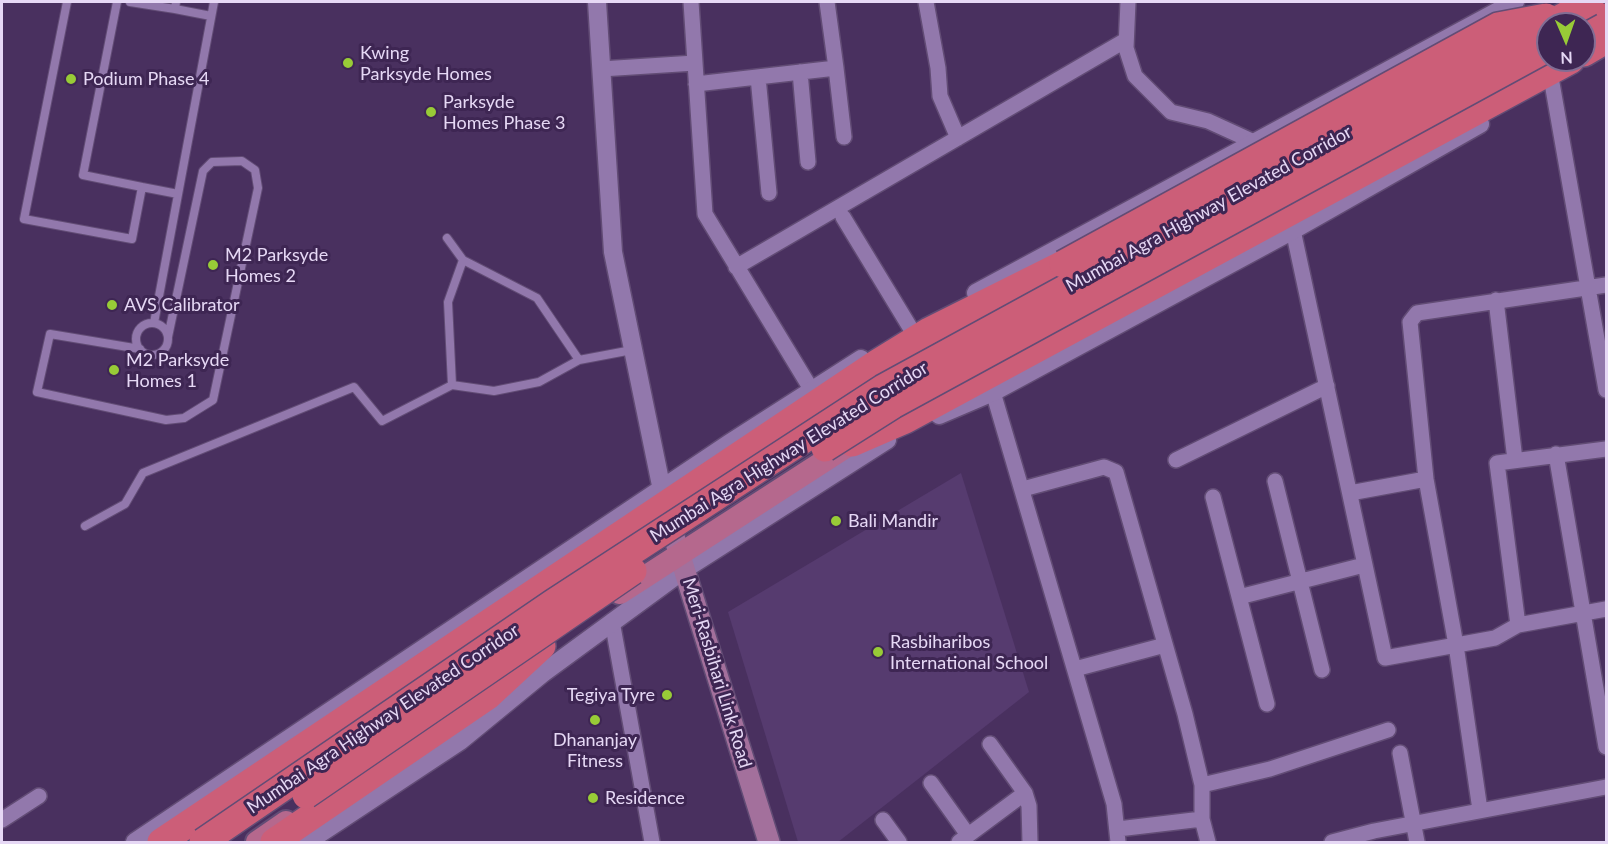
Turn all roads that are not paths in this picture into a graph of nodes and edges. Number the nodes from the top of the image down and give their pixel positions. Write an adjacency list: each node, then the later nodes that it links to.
1 (67, 2): 31 (lane)
2 (117, 2): 31 (lane)
3 (130, 2): 11 (lane)
4 (214, 2): 13 (lane)
5 (597, 2): 21 (street)
6 (691, 2): 18 (street)
7 (827, 2): 20 (street)
8 (926, 2): 28 (street)
9 (1128, 2): 15 (street)
10 (1515, 2): 29 (street)
11 (176, 5): 13 (lane)
12 (1579, 11): 14 (highway, Mumbai Agra Highway Elevated Corridor); 63 (main road); 63 (highway, bridge); 98 (highway, Mumbai Agra Highway Elevated Corridor, bridge)
13 (211, 16): 33 (lane)
14 (1606, 17)
15 (1126, 40): 28 (street); 29 (street)
16 (1606, 52): 25 (street)
17 (1536, 55): 99 (highway, Mumbai Agra Highway Elevated Corridor, bridge)
18 (695, 63): 21 (street); 26 (street)
19 (1536, 64): 53 (main road)
20 (836, 68): 22 (street); 27 (street)
21 (601, 69): 46 (street)
22 (800, 72): 24 (street); 30 (street)
23 (1549, 72): 53 (highway)
24 (758, 76): 26 (street); 32 (street)
25 (1552, 83): 35 (street); 40 (street)
26 (696, 84): 38 (street)
27 (844, 137)
28 (958, 138): 38 (street)
29 (1254, 142): 43 (street)
30 (808, 162)
31 (142, 187): 33 (lane)
32 (769, 193)
33 (178, 194): 42 (lane)
34 (843, 217): 43 (street)
35 (1293, 230): 49 (street); 52 (street)
36 (447, 238): 37 (lane)
37 (463, 260): 47 (lane); 48 (lane)
38 (736, 267): 50 (street)
39 (1606, 285): 40 (street)
40 (1590, 288): 41 (street); 51 (street)
41 (1496, 300): 57 (street); 58 (street)
42 (154, 323): 44 (lane); 45 (lane)
43 (911, 329): 50 (street)
44 (168, 337): 45 (lane); 45 (lane)
45 (140, 349)
46 (633, 350): 47 (lane); 63 (street)
47 (579, 360): 48 (lane)
48 (452, 385): 64 (lane)
49 (1327, 386): 56 (street); 61 (street)
50 (811, 389): 63 (street)
51 (1606, 390)
52 (993, 392): 60 (street); 65 (street)
53 (852, 443): 65 (main road)
54 (1606, 449): 55 (street)
55 (1556, 454): 57 (street); 70 (street)
56 (1176, 460)
57 (1515, 460): 72 (street)
58 (1426, 478): 61 (street); 74 (street)
59 (1275, 481): 67 (street)
60 (1023, 489): 73 (street); 76 (street)
61 (1350, 493): 66 (street)
62 (1213, 497): 68 (street)
63 (665, 504): 65 (main road, Meri-Rasbihari Link Road); 95 (street); 96 (highway); 97 (main road)
64 (85, 526)
65 (683, 561): 71 (street); 75 (main road); 104 (main road, Meri-Rasbihari Link Road)
66 (1364, 565): 67 (street); 74 (street)
67 (1300, 582): 68 (street); 77 (street)
68 (1239, 597): 78 (street)
69 (1606, 609): 70 (street)
70 (1584, 615): 72 (street); 81 (street)
71 (612, 621): 102 (street); 103 (street)
72 (1518, 625): 74 (street)
73 (1166, 645): 76 (street); 84 (street)
74 (1456, 645): 88 (street)
75 (542, 646): 100 (main road); 101 (highway)
76 (1075, 669): 93 (street)
77 (1322, 670)
78 (1267, 704)
79 (1388, 730): 84 (street)
80 (990, 744): 86 (street)
81 (1606, 747)
82 (1400, 753): 92 (street)
83 (931, 783): 94 (street)
84 (1202, 785): 89 (street)
85 (1606, 787): 88 (street)
86 (1025, 793): 94 (street); 106 (street)
87 (39, 796): 90 (street)
88 (1480, 810): 92 (street)
89 (1202, 819): 93 (street); 107 (street)
90 (2, 820)
91 (883, 820): 105 (street)
92 (1413, 823): 108 (street); 109 (street)
93 (1118, 836)
94 (964, 839)
95 (135, 843)
96 (160, 843)
97 (186, 843)
98 (203, 843)
99 (236, 843)
100 (256, 843)
101 (274, 843)
102 (307, 843)
103 (652, 843)
104 (769, 843)
105 (899, 843)
106 (1030, 843)
107 (1208, 843)
108 (1332, 843)
109 (1418, 843)

